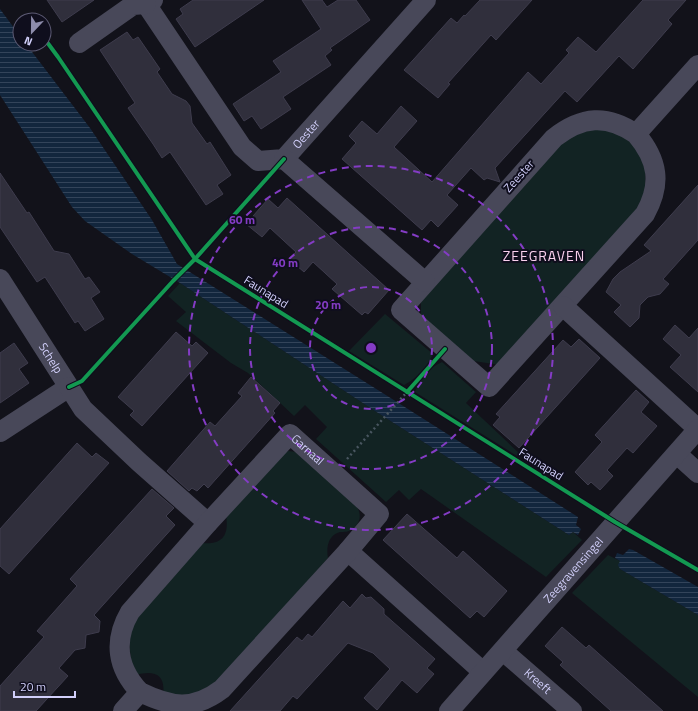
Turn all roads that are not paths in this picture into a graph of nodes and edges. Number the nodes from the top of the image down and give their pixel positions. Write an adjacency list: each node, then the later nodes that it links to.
1 (426, 0): 6 (street, Oester)
2 (150, 2): 3 (street, Oester); 6 (street, Oester)
3 (79, 43)
4 (698, 65): 5 (street)
5 (636, 134): 8 (street, Zeester); 9 (street, Zeester)
6 (284, 159): 8 (street)
7 (0, 279): 10 (street, Schelp)
8 (425, 282): 9 (street, Zeester)
9 (563, 306): 11 (street)
10 (69, 387): 12 (street, Schelp); 15 (street)
11 (698, 429): 13 (street, Zeegravensingel)
12 (0, 432)
13 (677, 454): 14 (street); 17 (street, Zeegravensingel)
14 (698, 473)
15 (208, 523): 16 (street, Garnaal); 19 (street, Garnaal)
16 (348, 550): 18 (street); 19 (street, Garnaal)
17 (503, 651): 18 (street, Zeegravensingel); 22 (street, Kreeft)
18 (483, 672): 21 (street, Zeegravensingel)
19 (140, 692): 20 (street)
20 (123, 711)
21 (449, 711)
22 (572, 711)

